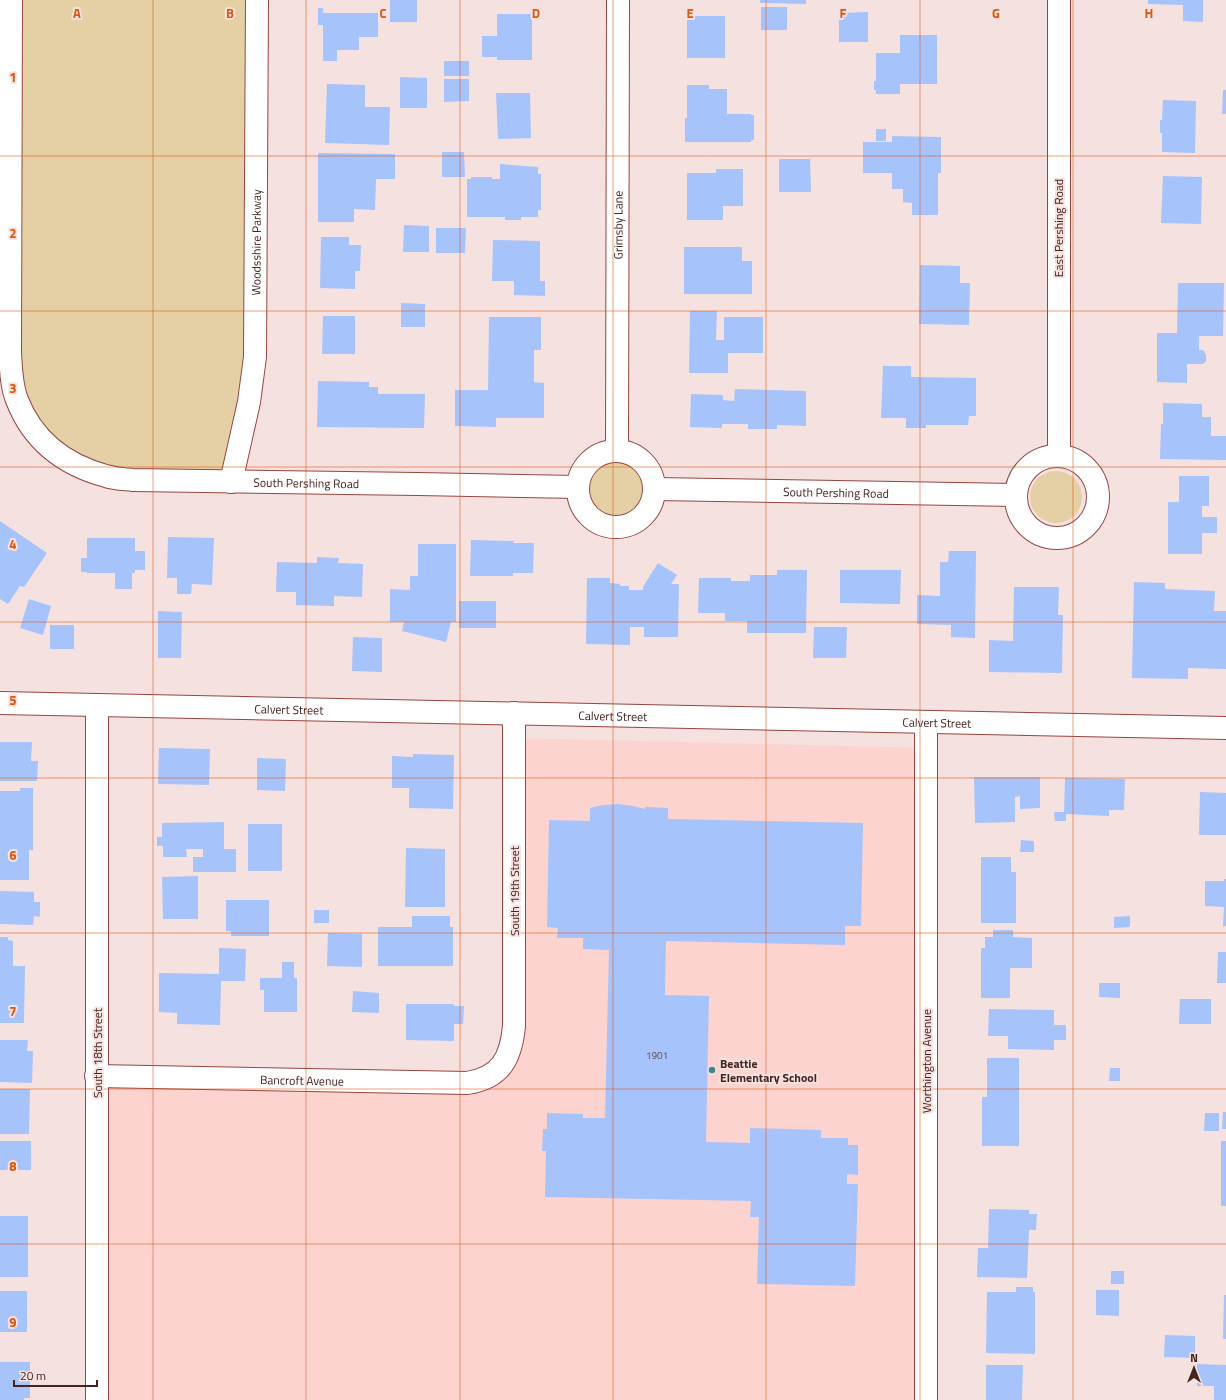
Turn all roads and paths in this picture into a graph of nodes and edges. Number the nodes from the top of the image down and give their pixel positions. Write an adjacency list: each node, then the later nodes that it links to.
1 (11, 0): 7 (street, South Pershing Road)
2 (257, 0): 7 (street, Woodsshire Parkway)
3 (618, 0): 5 (street, Grimsby Lane)
4 (1059, 0): 6 (street, East Pershing Road)
5 (617, 451): 8 (street); 9 (street)
6 (1059, 456): 10 (street); 10 (street)
7 (231, 482): 8 (street, South Pershing Road)
8 (578, 488): 9 (street)
9 (655, 489): 10 (street, South Pershing Road)
10 (1016, 495)
11 (0, 703): 12 (street, Calvert Street)
12 (97, 705): 13 (street, Calvert Street); 17 (street, South 18th Street)
13 (514, 713): 14 (street, Calvert Street); 16 (street, South 19th Street)
14 (926, 722): 15 (street, Calvert Street); 19 (street, Worthington Avenue)
15 (1226, 728)
16 (502, 1066): 17 (street, Bancroft Avenue)
17 (96, 1076): 18 (street, South 18th Street)
18 (97, 1400)
19 (926, 1400)

